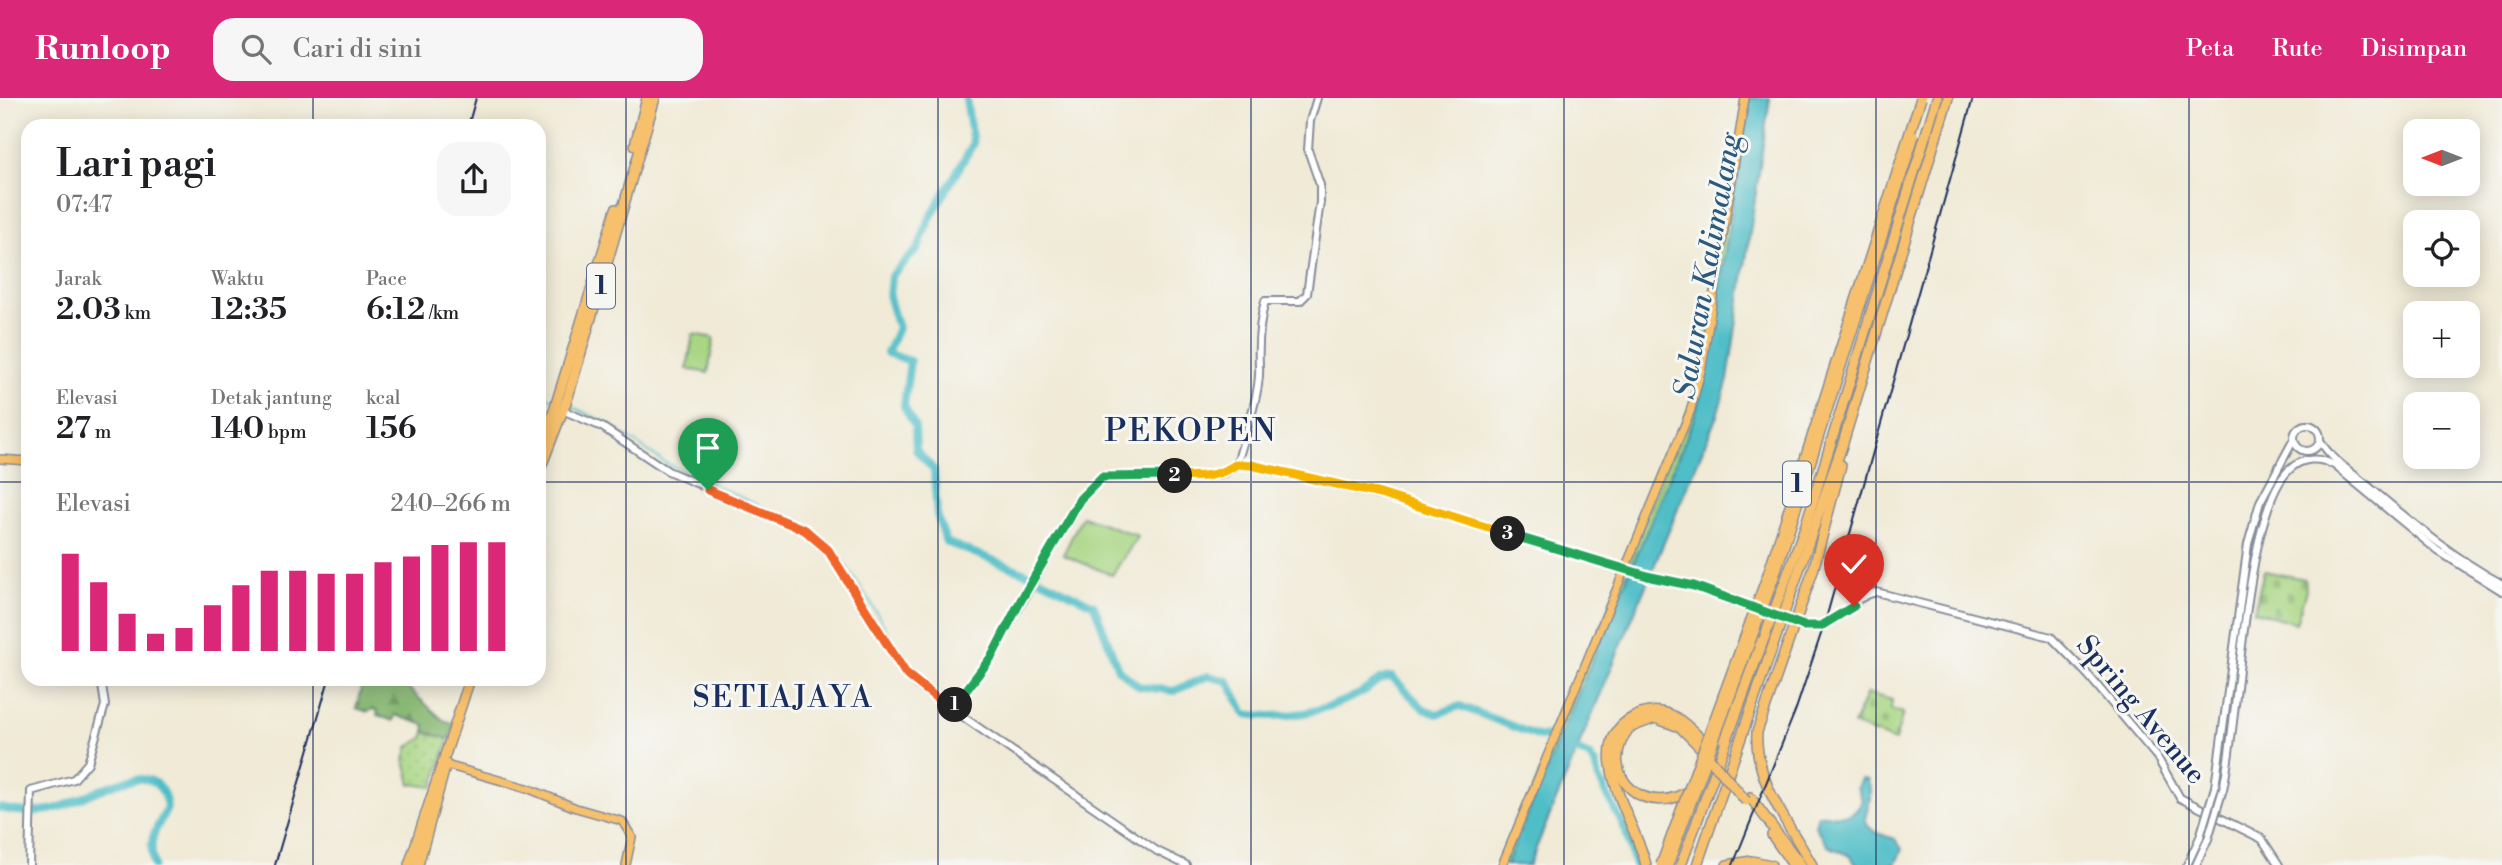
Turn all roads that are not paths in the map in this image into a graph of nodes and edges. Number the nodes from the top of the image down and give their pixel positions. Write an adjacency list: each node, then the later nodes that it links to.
1 (647, 98): 9 (highway, 1)
2 (656, 98): 9 (highway, 1)
3 (1317, 98): 18 (street)
4 (1745, 98): 22 (main road)
5 (1921, 98): 39 (highway, 1, bridge)
6 (1927, 98): 40 (highway, 1, bridge)
7 (1937, 98): 21 (highway, 1)
8 (1948, 98): 13 (highway, 1)
9 (559, 408): 10 (highway, 1); 14 (highway, 1); 28 (street)
10 (546, 440)
11 (2320, 440): 12 (street); 15 (street); 20 (street)
12 (2293, 441): 15 (street); 48 (street, bridge)
13 (1843, 443): 42 (highway, 1); 47 (highway)
14 (546, 450)
15 (2303, 451): 19 (street)
16 (0, 459): 17 (main road)
17 (21, 460)
18 (1237, 464): 22 (street); 28 (street)
19 (2288, 470): 20 (street); 49 (street, bridge)
20 (2383, 502): 23 (street); 24 (street)
21 (1806, 524): 29 (highway); 41 (highway, 1)
22 (1628, 568): 37 (main road); 50 (street, Spring Avenue, bridge)
23 (2502, 584)
24 (2502, 591)
25 (102, 686): 32 (street)
26 (470, 686): 30 (highway)
27 (470, 686): 33 (highway)
28 (952, 710): 36 (street)
29 (1702, 745): 31 (highway, bridge); 38 (highway)
30 (446, 765): 34 (highway); 35 (main road)
31 (1748, 799): 45 (highway); 46 (highway)
32 (29, 865)
33 (410, 865)
34 (418, 865)
35 (626, 865)
36 (1186, 865)
37 (1502, 865)
38 (1646, 865)
39 (1661, 865)
40 (1668, 865)
41 (1681, 865)
42 (1697, 865)
43 (1727, 865): 44 (highway)
44 (1771, 865)
45 (1793, 865)
46 (1801, 865)
47 (1812, 865)
48 (2187, 865)
49 (2196, 865)
50 (2278, 865)

